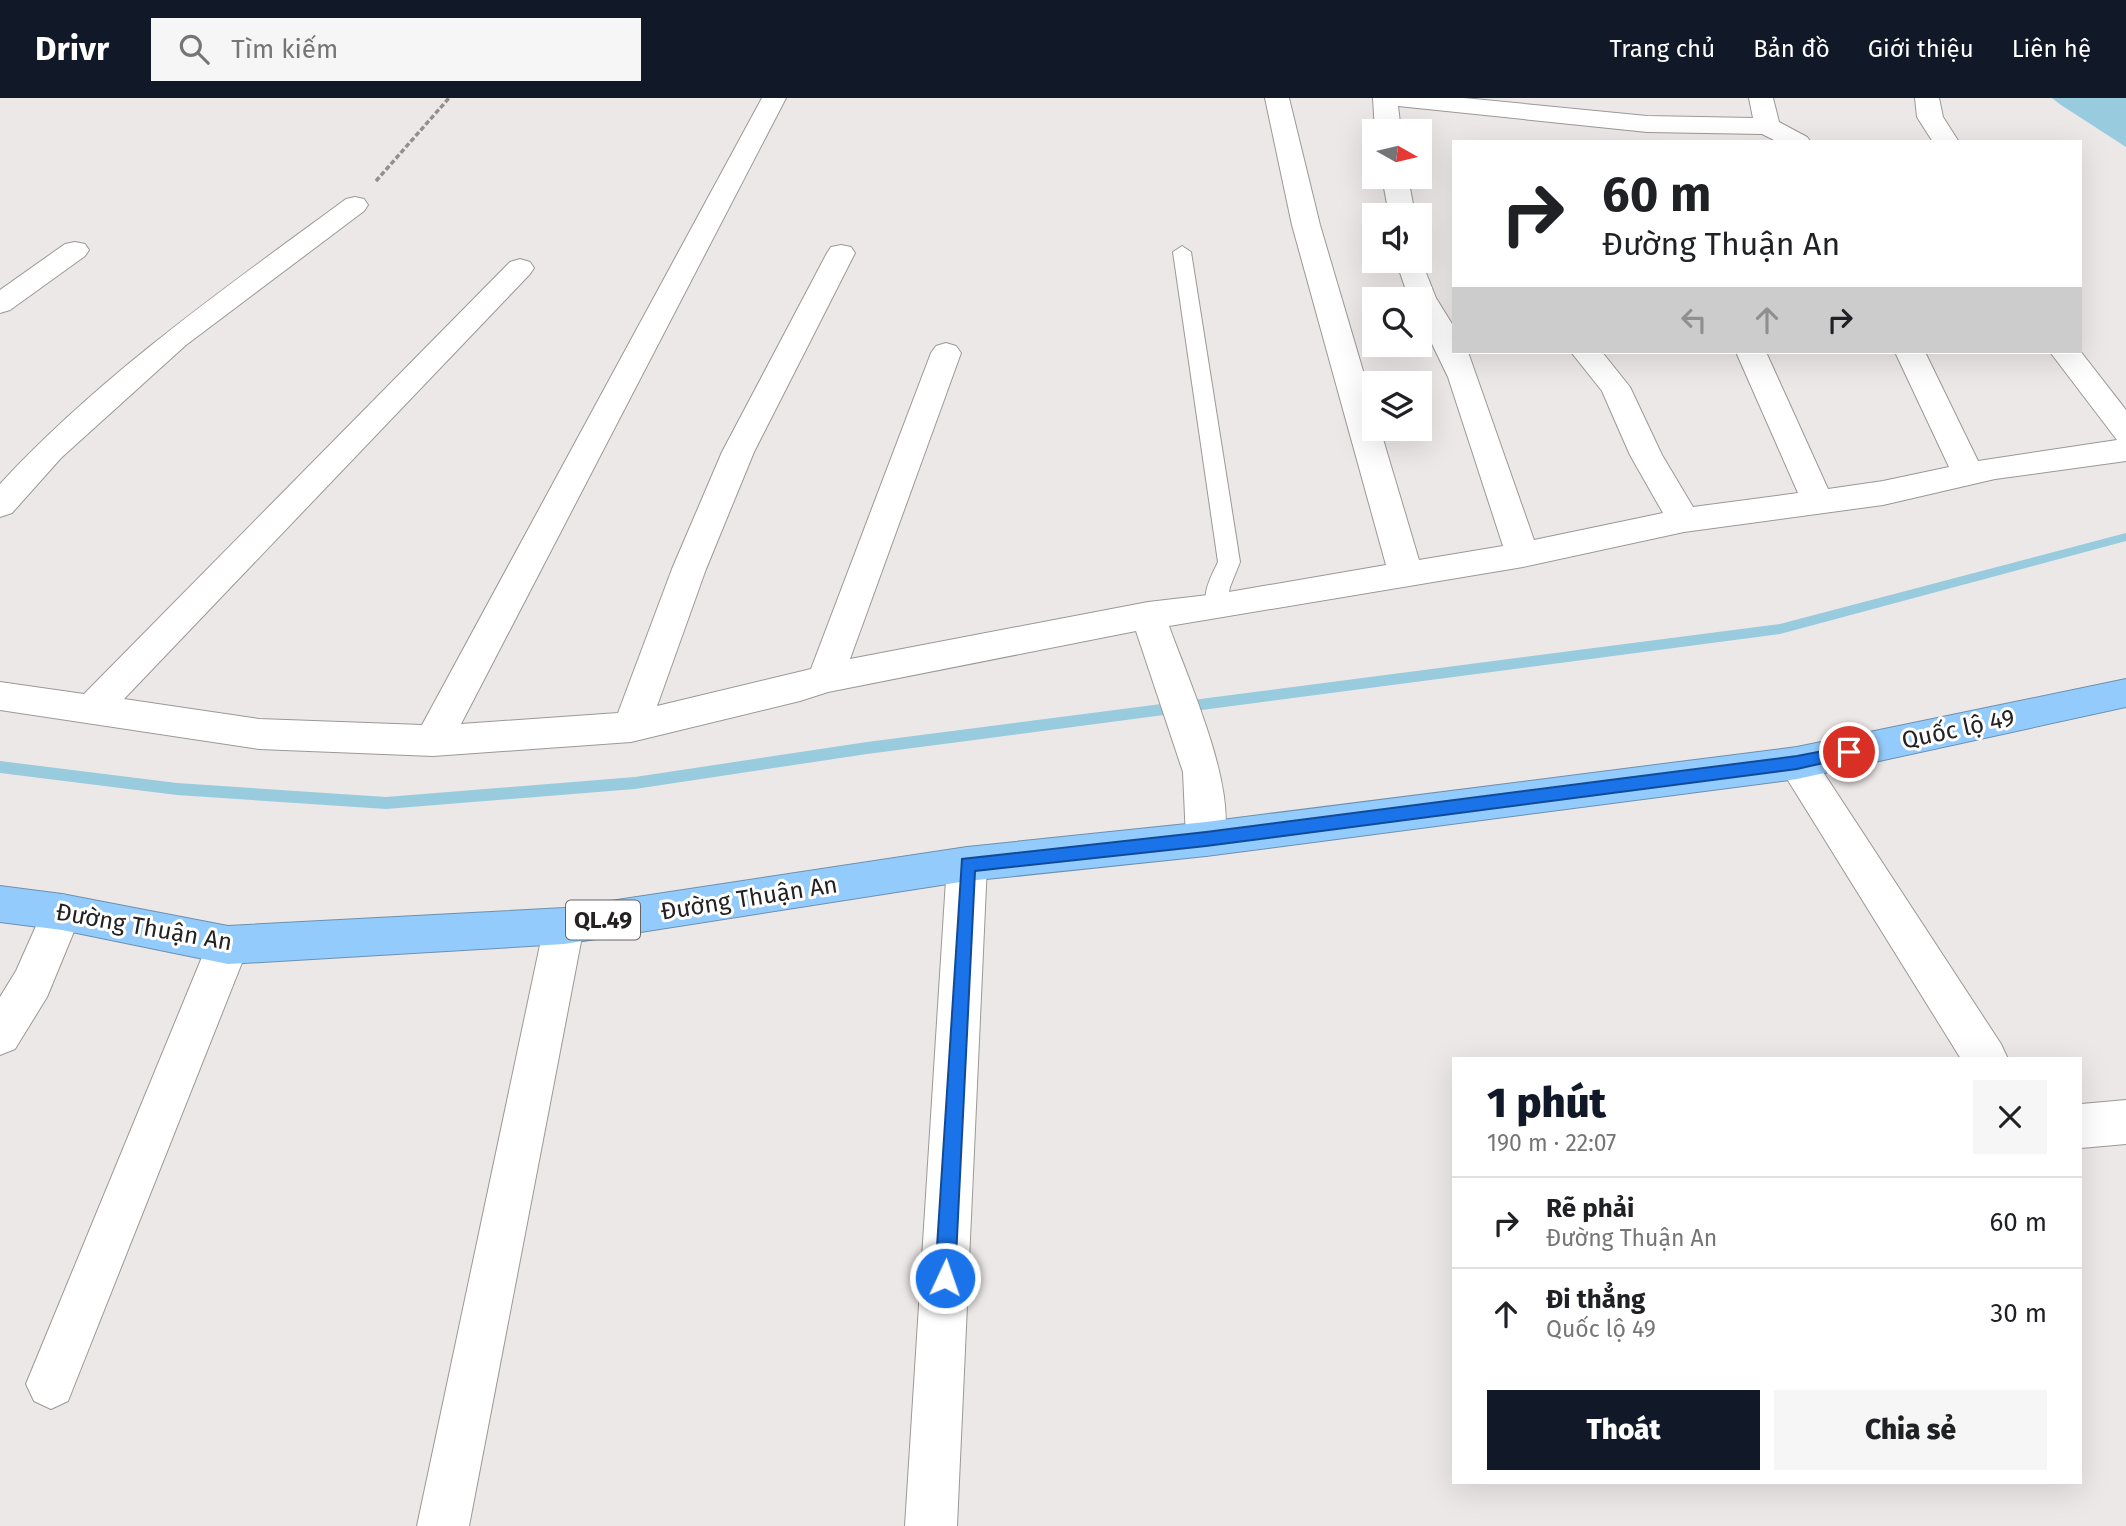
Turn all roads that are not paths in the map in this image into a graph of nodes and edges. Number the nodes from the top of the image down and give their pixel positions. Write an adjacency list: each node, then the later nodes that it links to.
1 (774, 98): 42 (street)
2 (1276, 98): 34 (street)
3 (1388, 98): 6 (street); 7 (street)
4 (1761, 98): 8 (street)
5 (1927, 98): 12 (street)
6 (1516, 105): 9 (street); 10 (street)
7 (1388, 119)
8 (1767, 126): 9 (street); 11 (street)
9 (1648, 133)
10 (1527, 135)
11 (1793, 140)
12 (1944, 140)
13 (355, 205): 31 (street)
14 (75, 250): 19 (street)
15 (1182, 252): 35 (lane)
16 (841, 253): 41 (street)
17 (520, 268): 40 (street)
18 (1412, 273): 20 (street)
19 (0, 304)
20 (1452, 350)
21 (946, 353): 37 (street)
22 (1453, 354): 33 (street)
23 (1588, 354): 32 (street)
24 (1752, 354): 30 (street)
25 (1911, 354): 29 (street)
26 (2067, 354): 27 (street)
27 (2126, 432)
28 (2126, 450): 29 (street)
29 (1968, 474): 30 (street)
30 (1817, 500): 32 (street)
31 (0, 505)
32 (1684, 520): 33 (street)
33 (1523, 555): 34 (street)
34 (1406, 575): 35 (street)
35 (1217, 607): 36 (street)
36 (1153, 632): 37 (street); 44 (street)
37 (825, 678): 41 (street)
38 (2126, 693): 43 (highway, Quốc lộ 49 / QL.49)
39 (0, 696): 40 (street)
40 (91, 710): 42 (street)
41 (631, 727): 42 (street)
42 (433, 741)
43 (1797, 763): 44 (highway, Quốc lộ 49 / QL.49); 51 (street)
44 (1206, 839): 45 (highway, Đường Thuận An / QL.49)
45 (968, 864): 48 (highway, Đường Thuận An / QL.49); 56 (street)
46 (0, 904): 47 (highway, Đường Thuận An / QL.49)
47 (62, 912): 49 (highway, Đường Thuận An / QL.49); 50 (street)
48 (564, 926): 49 (highway, Đường Thuận An / QL.49); 55 (street)
49 (228, 945): 54 (street)
50 (0, 1035)
51 (1985, 1057)
52 (2126, 1122): 53 (street)
53 (2082, 1126)
54 (51, 1384)
55 (443, 1526)
56 (931, 1526)

